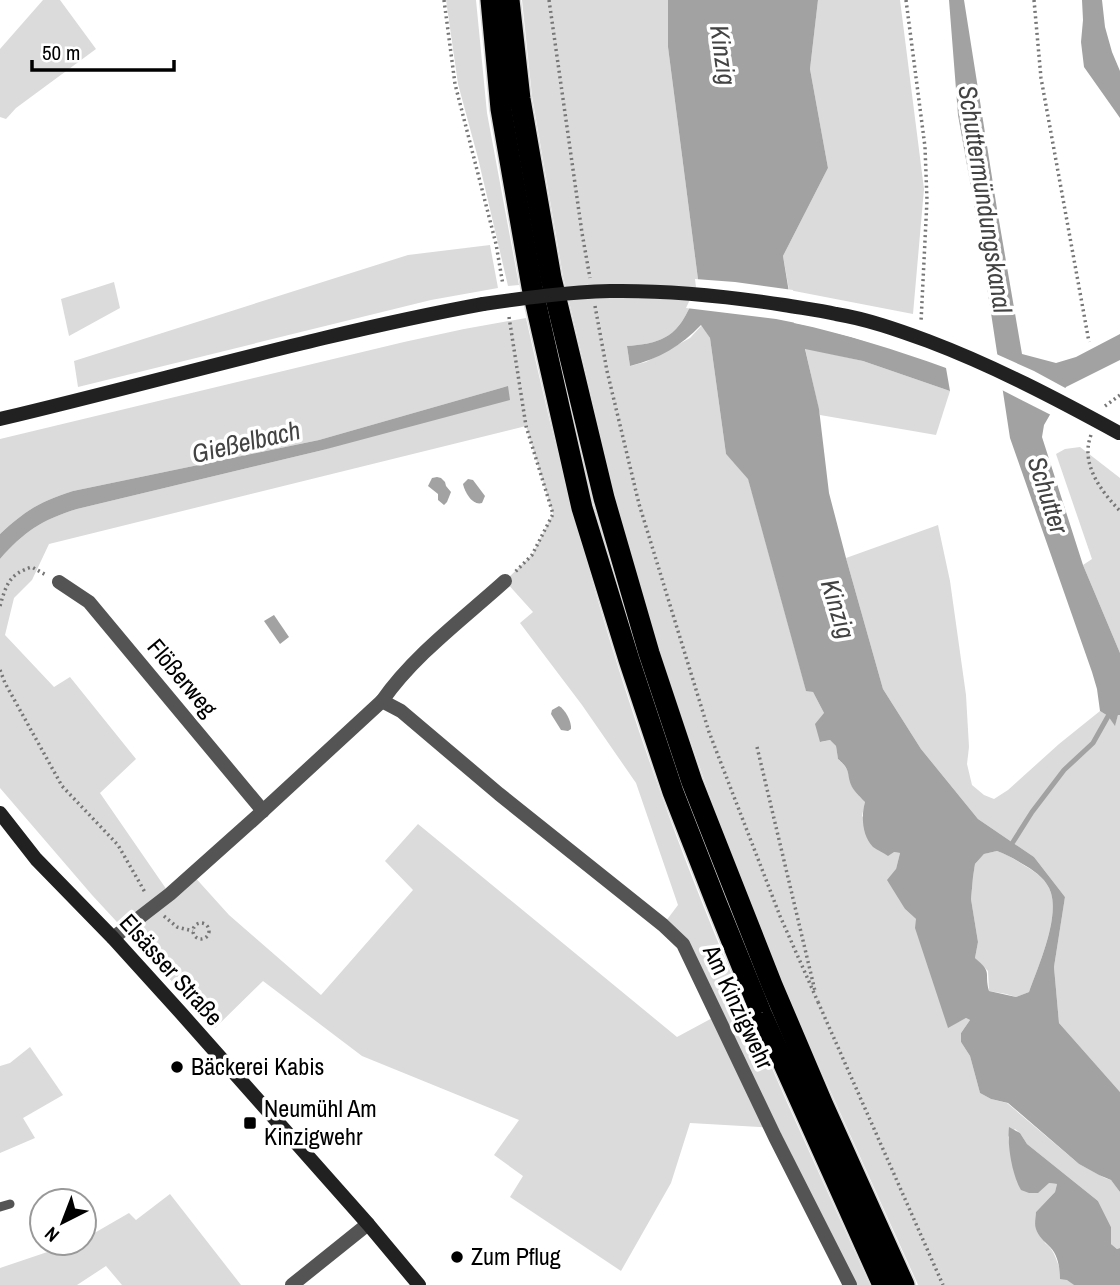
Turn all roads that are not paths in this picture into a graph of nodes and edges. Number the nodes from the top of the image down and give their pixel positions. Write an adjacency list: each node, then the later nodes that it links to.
1 (491, 0): 15 (highway)
2 (509, 0): 16 (highway)
3 (0, 419): 4 (street, bridge)
4 (1119, 434)
5 (505, 581): 7 (street)
6 (59, 582): 8 (street, Flößerweg)
7 (382, 701): 8 (street); 14 (street, Am Kinzigwehr)
8 (263, 811): 10 (street)
9 (0, 813): 10 (street, Elsässer Straße)
10 (113, 939): 11 (street, Elsässer Straße)
11 (368, 1224): 12 (street); 13 (street, Elsässer Straße)
12 (292, 1285)
13 (419, 1285)
14 (850, 1285)
15 (883, 1285)
16 (904, 1285)

